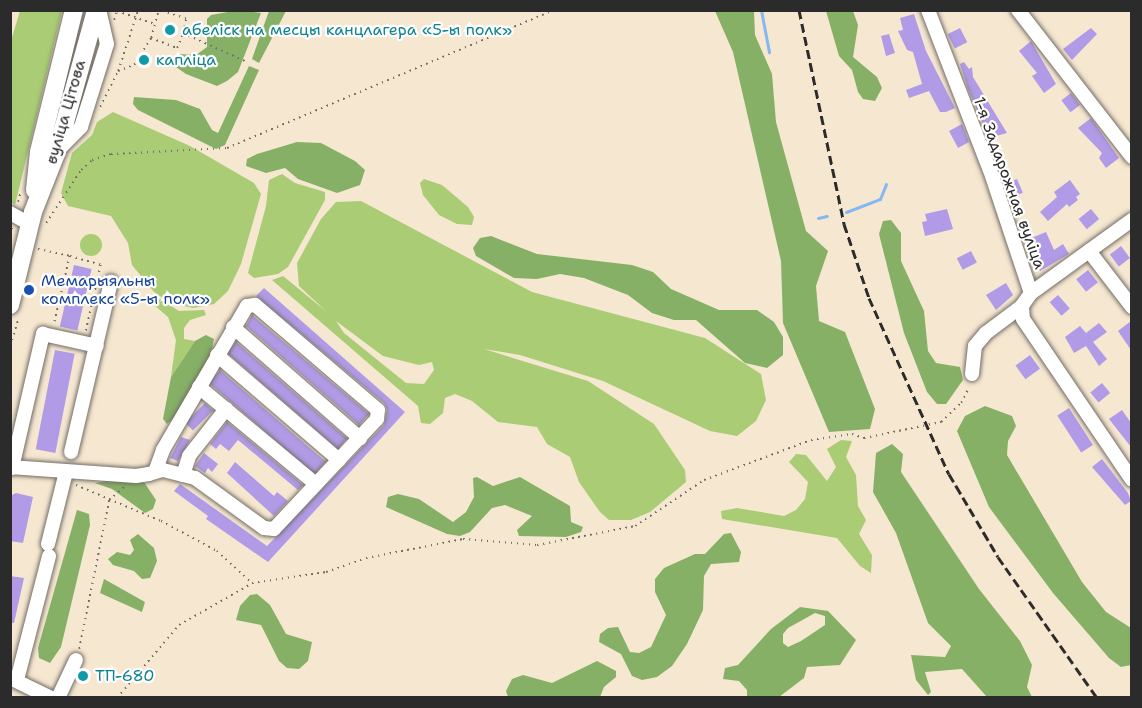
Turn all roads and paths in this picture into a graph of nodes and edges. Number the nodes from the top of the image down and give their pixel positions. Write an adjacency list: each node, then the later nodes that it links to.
1 (74, 10): 21 (main road, вуліца Цітова)
2 (97, 10): 21 (main road, вуліца Цітова)
3 (117, 10): 9 (path)
4 (138, 10): 9 (path)
5 (159, 10): 10 (path); 11 (path)
6 (554, 10): 18 (path)
7 (928, 10): 25 (street, 1-я Задарожная вуліца)
8 (1018, 10): 16 (street)
9 (136, 17): 10 (path); 14 (path)
10 (154, 24): 12 (path)
11 (183, 33): 12 (path); 13 (path)
12 (150, 38): 14 (path)
13 (247, 62)
14 (118, 71): 15 (path)
15 (93, 112)
16 (1131, 157)
17 (56, 200): 18 (path)
18 (62, 202): 21 (path)
19 (10, 213): 21 (street)
20 (1131, 220): 22 (street)
21 (35, 221): 26 (main road, вуліца Цітова)
22 (1089, 251): 25 (street); 28 (street)
23 (70, 256): 30 (path)
24 (111, 282): 31 (street)
25 (1031, 293): 27 (street, 1-я Задарожная вуліца)
26 (10, 305)
27 (1022, 306): 33 (street, 1-я Задарожная вуліца); 44 (street)
28 (1131, 307)
29 (233, 327): 32 (street); 36 (street); 36 (street)
30 (83, 337)
31 (97, 346): 37 (street); 39 (street)
32 (217, 355): 34 (street); 38 (street)
33 (972, 374): 47 (path)
34 (199, 387): 35 (street); 41 (street)
35 (226, 409): 42 (street); 45 (street)
36 (360, 438): 38 (street)
37 (71, 452)
38 (339, 460): 45 (street)
39 (11, 467): 40 (street)
40 (66, 472): 43 (street); 46 (path); 49 (street)
41 (155, 472): 42 (street); 43 (street)
42 (183, 475): 45 (street)
43 (136, 476): 46 (path)
44 (1131, 480)
45 (316, 484)
46 (109, 500): 47 (path); 48 (path)
47 (252, 583): 52 (path)
48 (76, 660): 51 (street)
49 (14, 679): 50 (street)
50 (51, 698)
51 (58, 698)
52 (117, 698)

